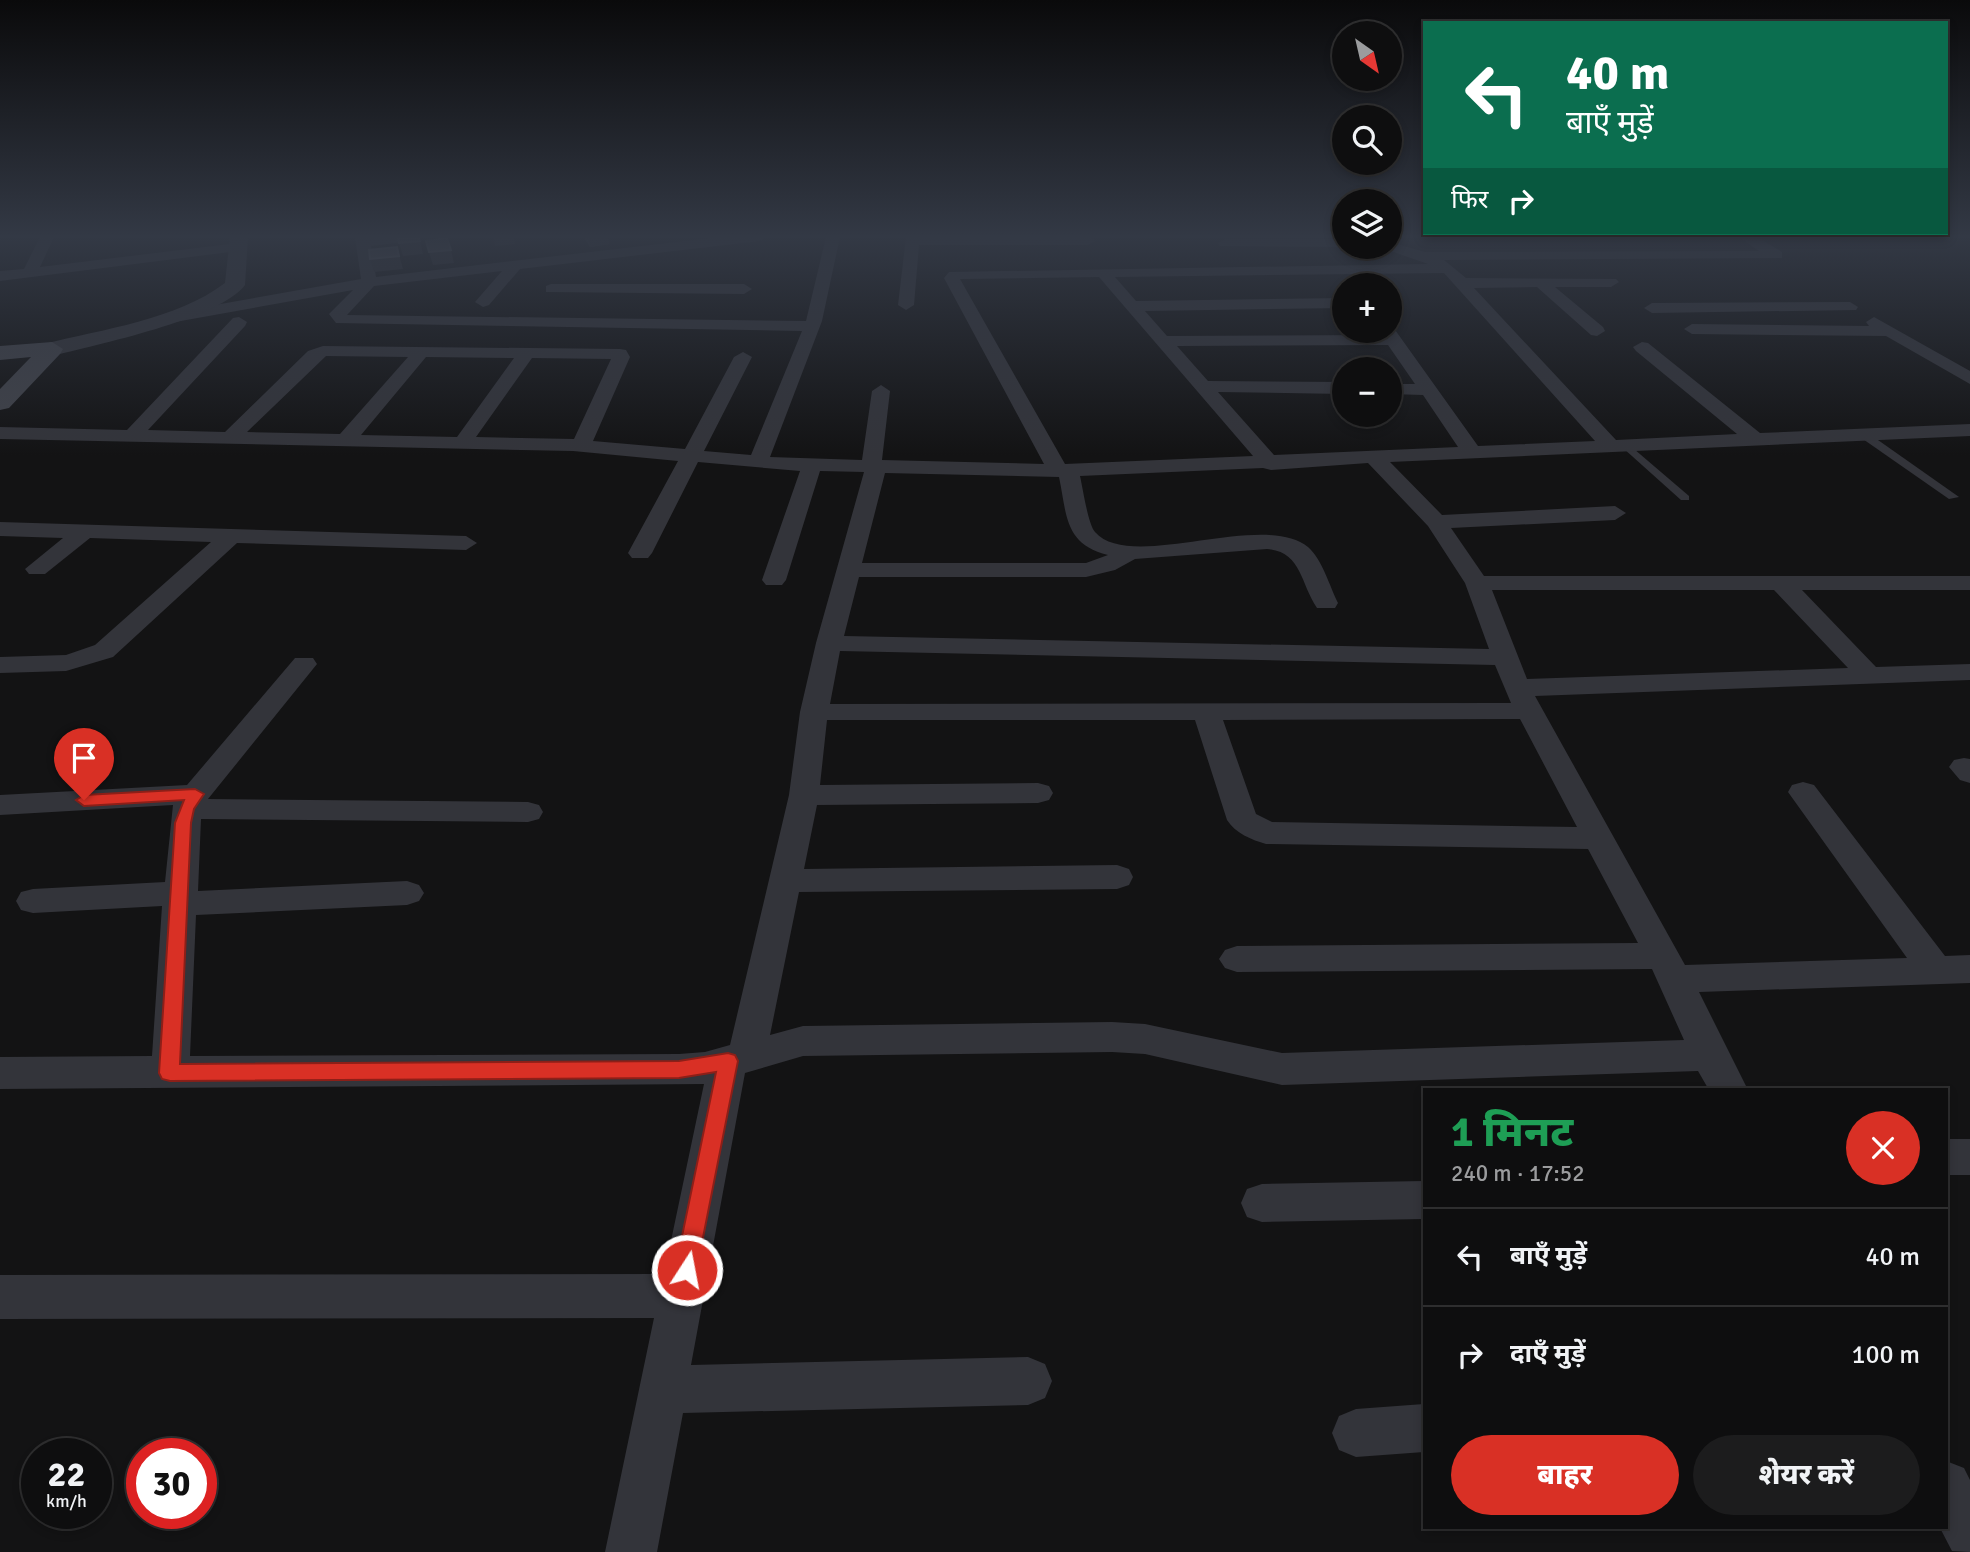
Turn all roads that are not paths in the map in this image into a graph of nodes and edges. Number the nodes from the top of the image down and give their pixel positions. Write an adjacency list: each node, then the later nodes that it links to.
1 (184, 309): 11 (street)
2 (217, 309): 11 (street)
3 (342, 309): 13 (street)
4 (648, 309): 13 (street)
5 (816, 309): 14 (street)
6 (970, 309): 53 (street)
7 (1134, 309): 19 (street)
8 (1487, 309): 45 (street)
9 (1572, 309): 16 (street)
10 (1854, 309): 17 (street)
11 (162, 319): 22 (street)
12 (239, 322): 39 (street)
13 (638, 324): 14 (street)
14 (812, 326): 49 (street)
15 (1692, 330): 17 (street)
16 (1597, 331)
17 (1889, 331): 26 (street)
18 (1332, 337): 19 (street)
19 (1162, 341): 30 (street)
20 (1396, 343): 33 (street)
21 (1642, 347): 42 (street)
22 (52, 349): 27 (main road); 35 (main road)
23 (423, 350): 24 (street); 40 (street); 41 (street)
24 (528, 351): 43 (street); 44 (street)
25 (1959, 351): 26 (street)
26 (1924, 352): 29 (street)
27 (0, 353)
28 (743, 357): 47 (street)
29 (1970, 379)
30 (1202, 386): 31 (street); 50 (street)
31 (1332, 388)
32 (1402, 389): 33 (street)
33 (1429, 390): 46 (street)
34 (881, 391): 52 (street)
35 (0, 403)
36 (0, 433): 39 (street)
37 (1966, 433): 38 (street)
38 (1864, 435): 42 (street); 54 (lane)
39 (132, 436): 40 (street)
40 (230, 438): 41 (street)
41 (346, 440): 43 (street)
42 (1756, 440): 45 (street)
43 (462, 443): 44 (street)
44 (581, 446): 47 (street)
45 (1619, 446): 46 (street); 55 (lane)
46 (1473, 454): 48 (street)
47 (694, 456): 49 (street); 63 (street)
48 (1376, 460): 50 (street); 57 (street)
49 (758, 462): 51 (street)
50 (1272, 464): 53 (street)
51 (812, 465): 52 (street); 66 (street)
52 (873, 467): 53 (street); 65 (street)
53 (1063, 471): 62 (street)
54 (1953, 497)
55 (1685, 498)
56 (1615, 513): 57 (street)
57 (1436, 522): 67 (street)
58 (0, 530): 59 (street)
59 (84, 532): 60 (street); 64 (street)
60 (232, 536): 61 (street); 74 (street)
61 (466, 543)
62 (1129, 552): 65 (street); 70 (street)
63 (640, 553)
64 (37, 569)
65 (850, 570): 71 (street)
66 (774, 580)
67 (1477, 583): 68 (street); 72 (street)
68 (1781, 583): 69 (street); 76 (street)
69 (1970, 583)
70 (1325, 603)
71 (829, 643): 72 (street); 78 (street)
72 (1506, 657): 77 (street)
73 (304, 664): 83 (street)
74 (0, 665)
75 (1970, 672): 76 (street)
76 (1869, 675): 77 (street)
77 (1524, 699): 79 (street); 86 (street)
78 (814, 712): 79 (street); 82 (street)
79 (1206, 712): 86 (street)
80 (1803, 792): 95 (street)
81 (1038, 793): 82 (street)
82 (804, 794): 88 (street)
83 (191, 802): 84 (street); 85 (street); 90 (street)
84 (0, 805)
85 (528, 813)
86 (1599, 838): 93 (street)
87 (1117, 877): 88 (street)
88 (787, 881): 97 (street)
89 (407, 893): 90 (street)
90 (179, 899): 91 (street); 99 (street)
91 (33, 901)
92 (1237, 959): 93 (street)
93 (1668, 968): 95 (street); 96 (street)
94 (1970, 969): 95 (street)
95 (1935, 970)
96 (1709, 1055): 97 (street); 100 (street)
97 (737, 1058): 99 (street); 105 (street)
98 (0, 1073): 99 (street)
99 (170, 1073)
100 (1728, 1088)
101 (1948, 1157): 102 (street)
102 (1970, 1157)
103 (1423, 1200): 104 (street)
104 (1262, 1203)
105 (682, 1296): 106 (street); 108 (street)
106 (0, 1297)
107 (1028, 1381): 108 (street)
108 (663, 1390): 113 (street)
109 (1423, 1428): 110 (street)
110 (1356, 1433)
111 (1948, 1490): 112 (street)
112 (1970, 1533)
113 (631, 1552)

